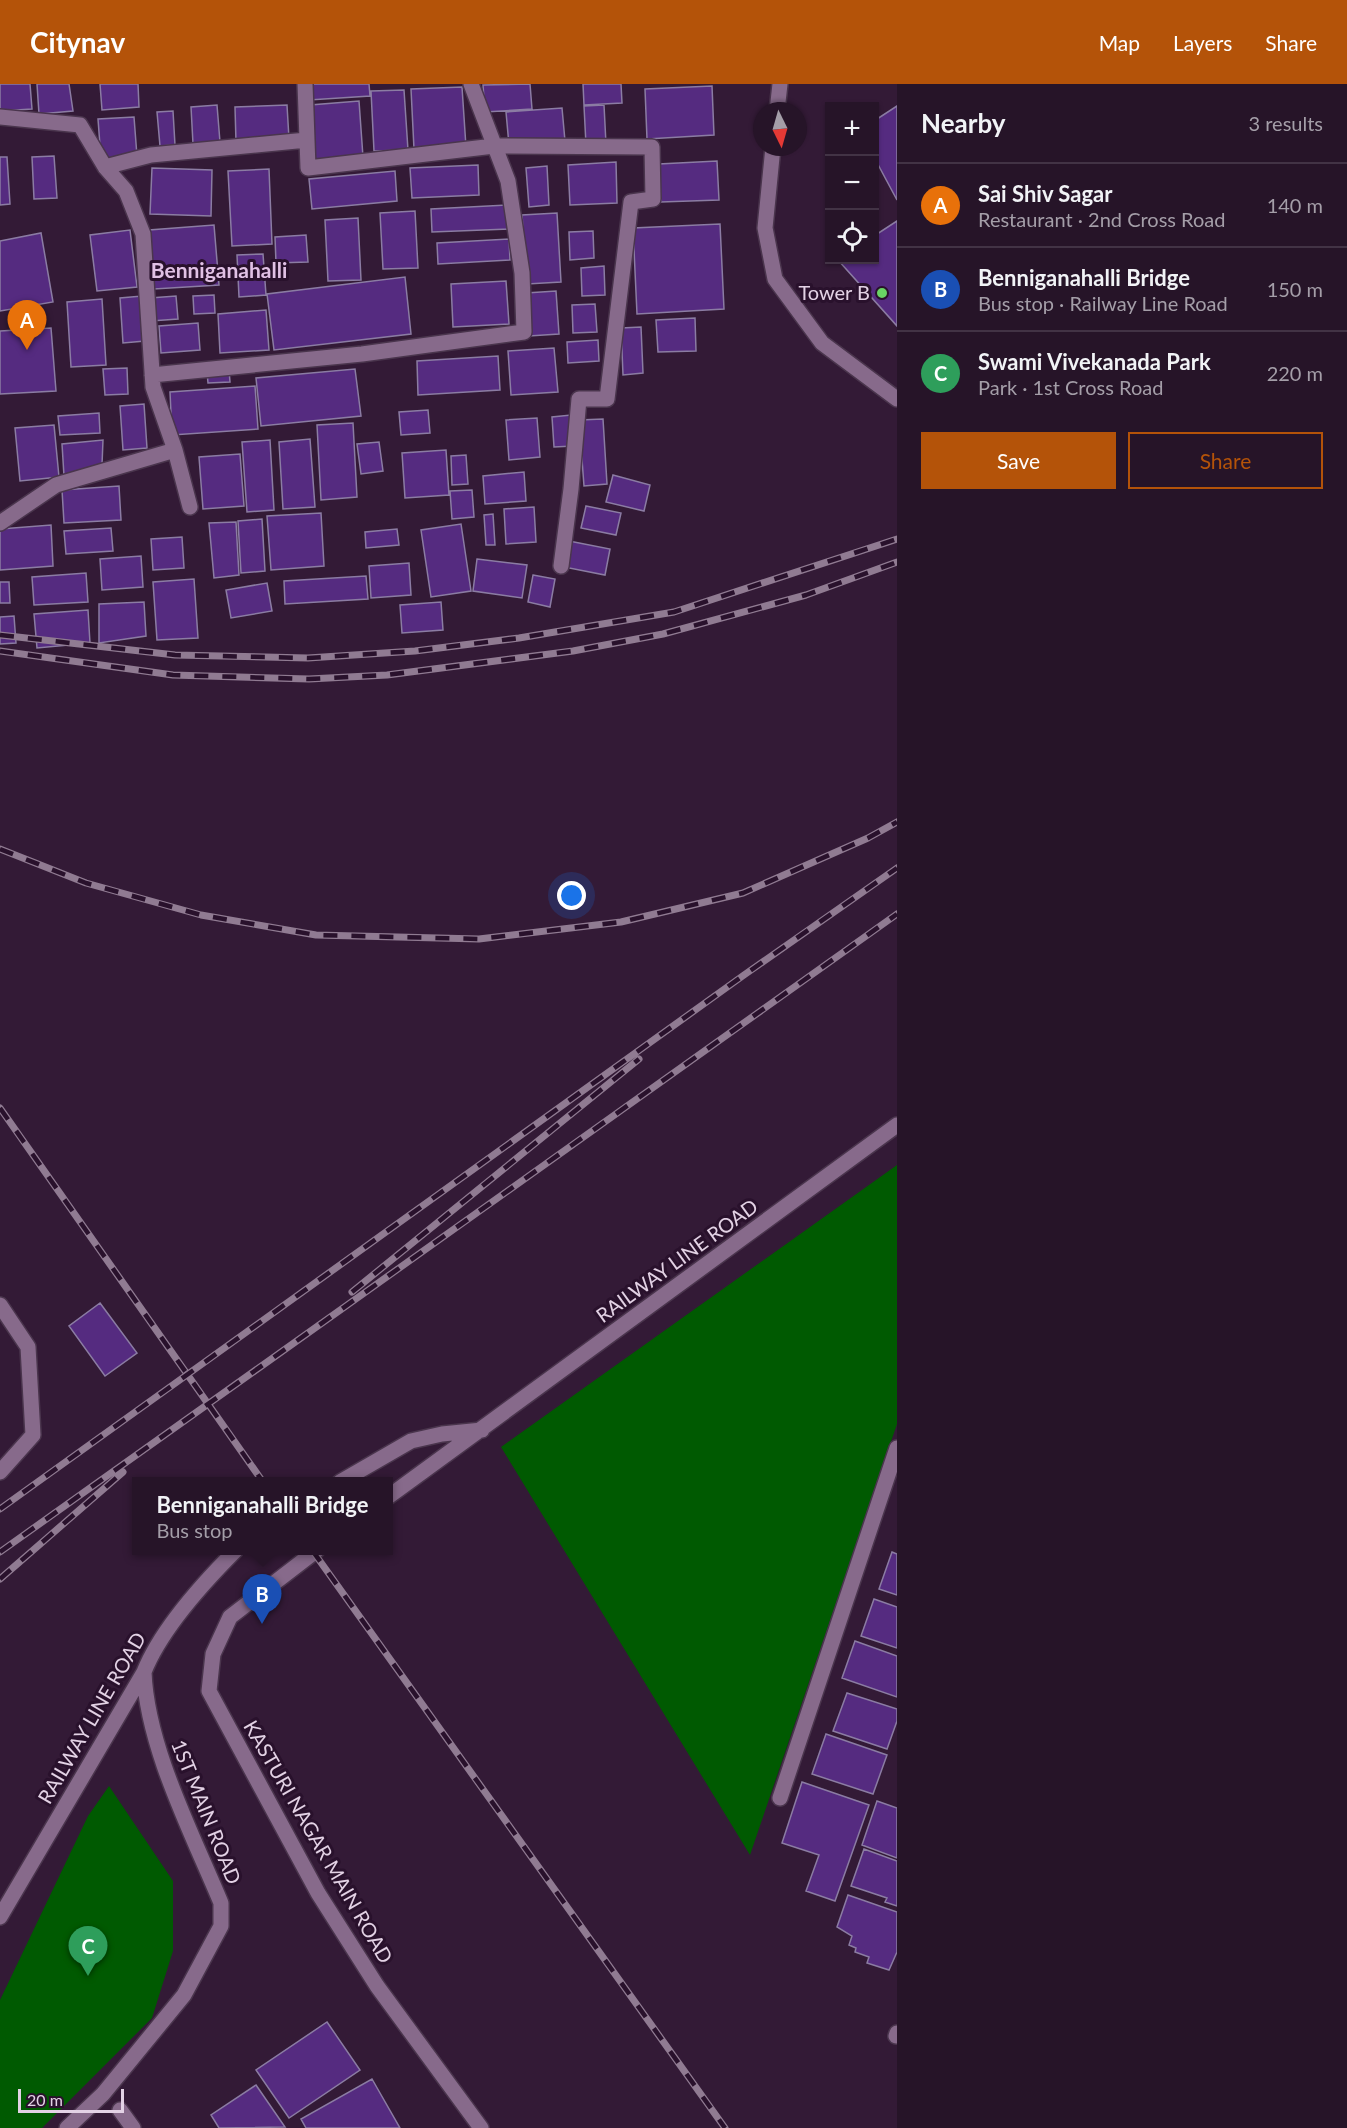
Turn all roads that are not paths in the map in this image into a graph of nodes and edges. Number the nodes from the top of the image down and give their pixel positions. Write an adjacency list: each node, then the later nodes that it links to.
1 (305, 84): 6 (street)
2 (471, 84): 7 (street)
3 (780, 84): 4 (street)
4 (778, 102)
5 (0, 117): 9 (street)
6 (307, 140): 7 (street); 9 (street)
7 (494, 146): 10 (street); 15 (street)
8 (772, 156): 11 (street)
9 (105, 167): 10 (street)
10 (152, 375): 12 (street)
11 (897, 399)
12 (175, 450): 13 (street); 14 (street)
13 (190, 507)
14 (0, 523)
15 (561, 566)
16 (897, 1125): 18 (street, RAILWAY LINE ROAD)
17 (0, 1305): 20 (street)
18 (482, 1430): 21 (street); 22 (street, RAILWAY LINE ROAD)
19 (897, 1448): 26 (street)
20 (0, 1472)
21 (349, 1477)
22 (393, 1493)
23 (232, 1555): 25 (street, RAILWAY LINE ROAD)
24 (312, 1555): 31 (street, KASTURI NAGAR MAIN ROAD)
25 (144, 1672): 27 (street, RAILWAY LINE ROAD); 29 (street, 1ST MAIN ROAD)
26 (780, 1798)
27 (0, 1917)
28 (120, 2110): 30 (street)
29 (67, 2128)
30 (133, 2128)
31 (481, 2128)

